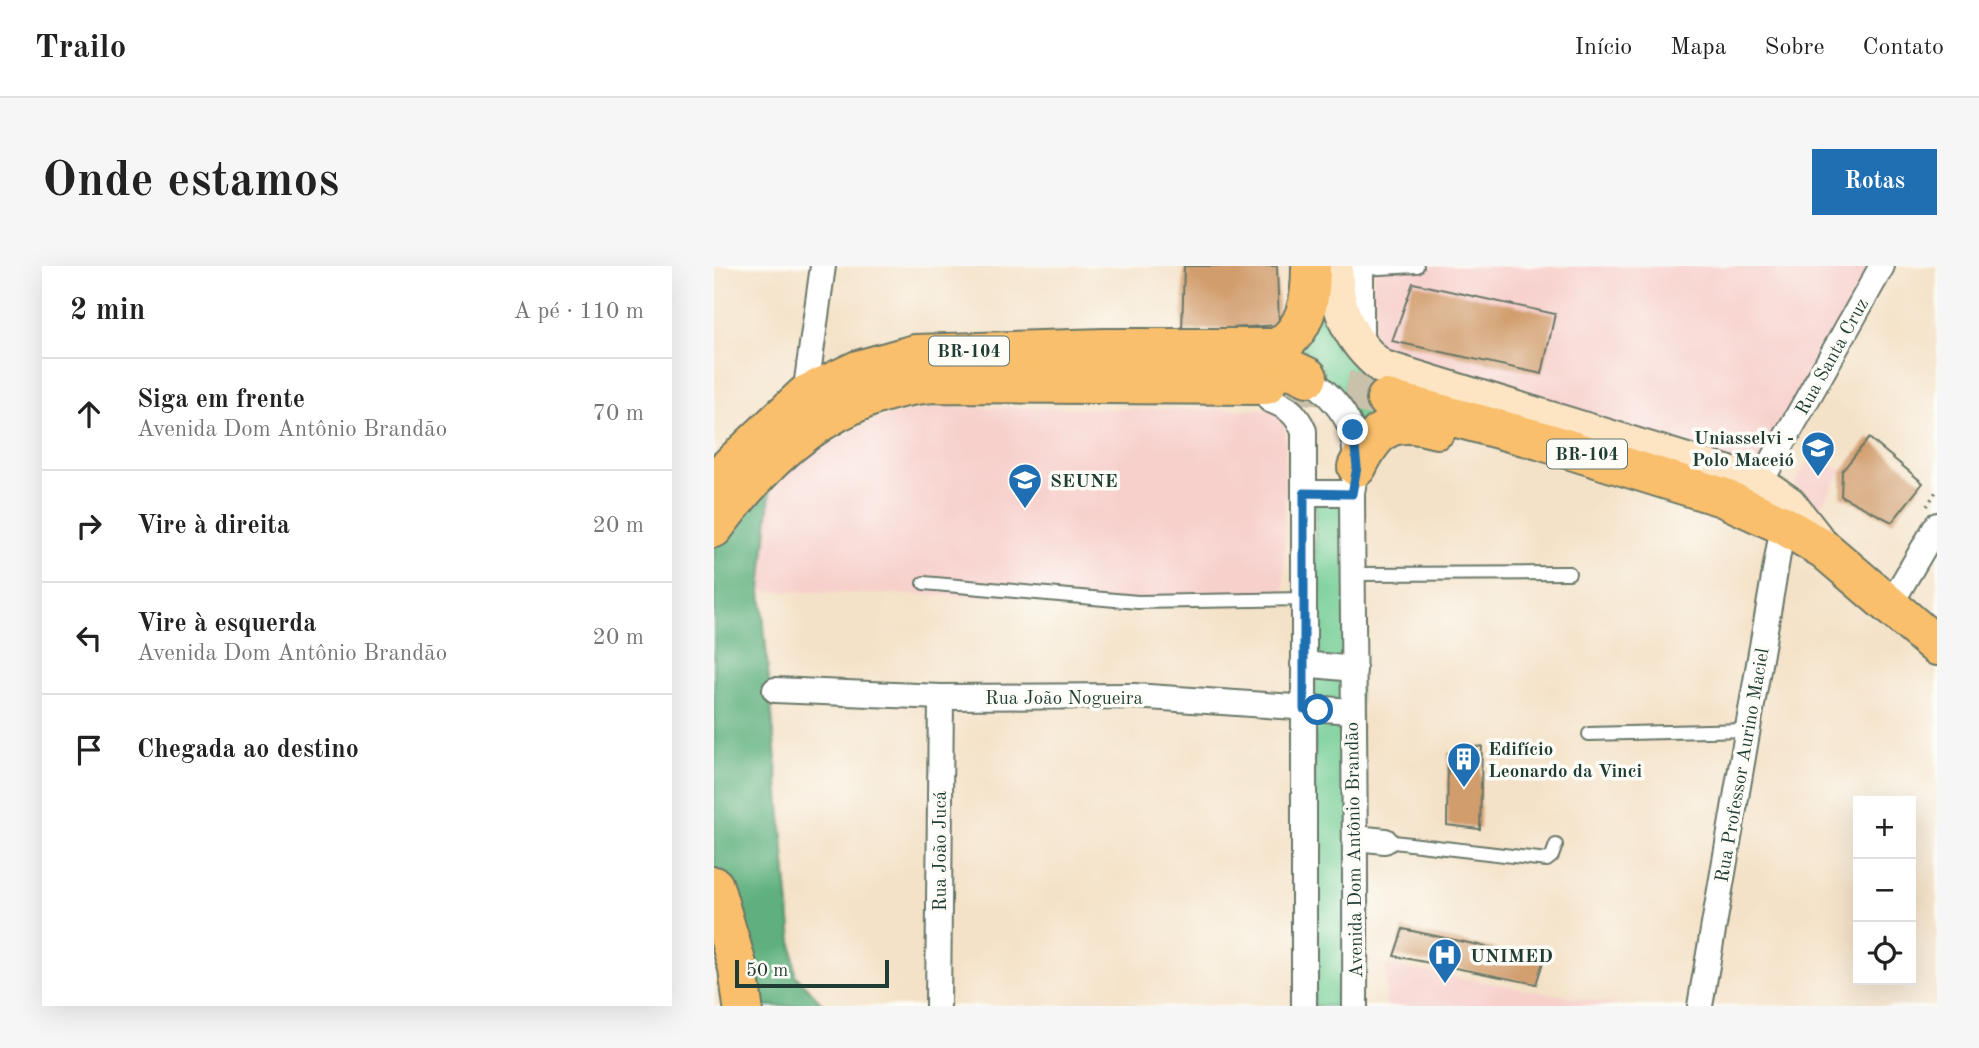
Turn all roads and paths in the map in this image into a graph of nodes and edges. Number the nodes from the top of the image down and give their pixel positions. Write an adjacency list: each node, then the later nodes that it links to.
1 (823, 266): 10 (street)
2 (1311, 266): 9 (highway)
3 (1418, 266): 5 (lane)
4 (1882, 266): 12 (street, Rua Santa Cruz)
5 (1353, 267): 7 (main road)
6 (1104, 348): 8 (highway); 9 (highway, BR-104); 10 (highway, BR-104)
7 (1376, 371): 12 (main road); 13 (highway, BR-104)
8 (1308, 377): 11 (street, Avenida Dom Antônio Brandão)
9 (1267, 378): 14 (street); 15 (highway)
10 (805, 395): 15 (highway, BR-104)
11 (1354, 480): 13 (highway); 14 (street); 20 (street, Avenida Dom Antônio Brandão)
12 (1760, 483): 18 (main road)
13 (1686, 485): 16 (highway, BR-104)
14 (1304, 493): 22 (street)
15 (719, 506)
16 (1783, 525): 18 (highway, BR-104); 31 (street, Rua Professor Aurino Maciel)
17 (1937, 525): 23 (street)
18 (1825, 550): 23 (highway, BR-104)
19 (1569, 573): 20 (lane)
20 (1353, 575): 26 (street, Avenida Dom Antônio Brandão)
21 (925, 583): 22 (lane)
22 (1303, 599): 25 (street)
23 (1890, 606): 24 (highway, BR-104)
24 (1937, 646)
25 (1303, 664): 26 (street); 29 (street)
26 (1353, 670): 30 (street, Avenida Dom Antônio Brandão)
27 (775, 690): 28 (street, Rua João Nogueira)
28 (941, 696): 29 (street, Rua João Nogueira); 40 (street, Rua João Jucá)
29 (1304, 709): 30 (street, Rua João Nogueira); 41 (street)
30 (1352, 711): 33 (street, Avenida Dom Antônio Brandão)
31 (1747, 730): 32 (lane); 43 (street, Rua Professor Aurino Maciel)
32 (1589, 734)
33 (1356, 838): 34 (street); 42 (street, Avenida Dom Antônio Brandão)
34 (1385, 841): 35 (lane)
35 (1556, 845)
36 (714, 886): 39 (highway)
37 (714, 981): 38 (highway)
38 (719, 1006)
39 (743, 1006)
40 (938, 1006)
41 (1304, 1006)
42 (1355, 1006)
43 (1700, 1006)

